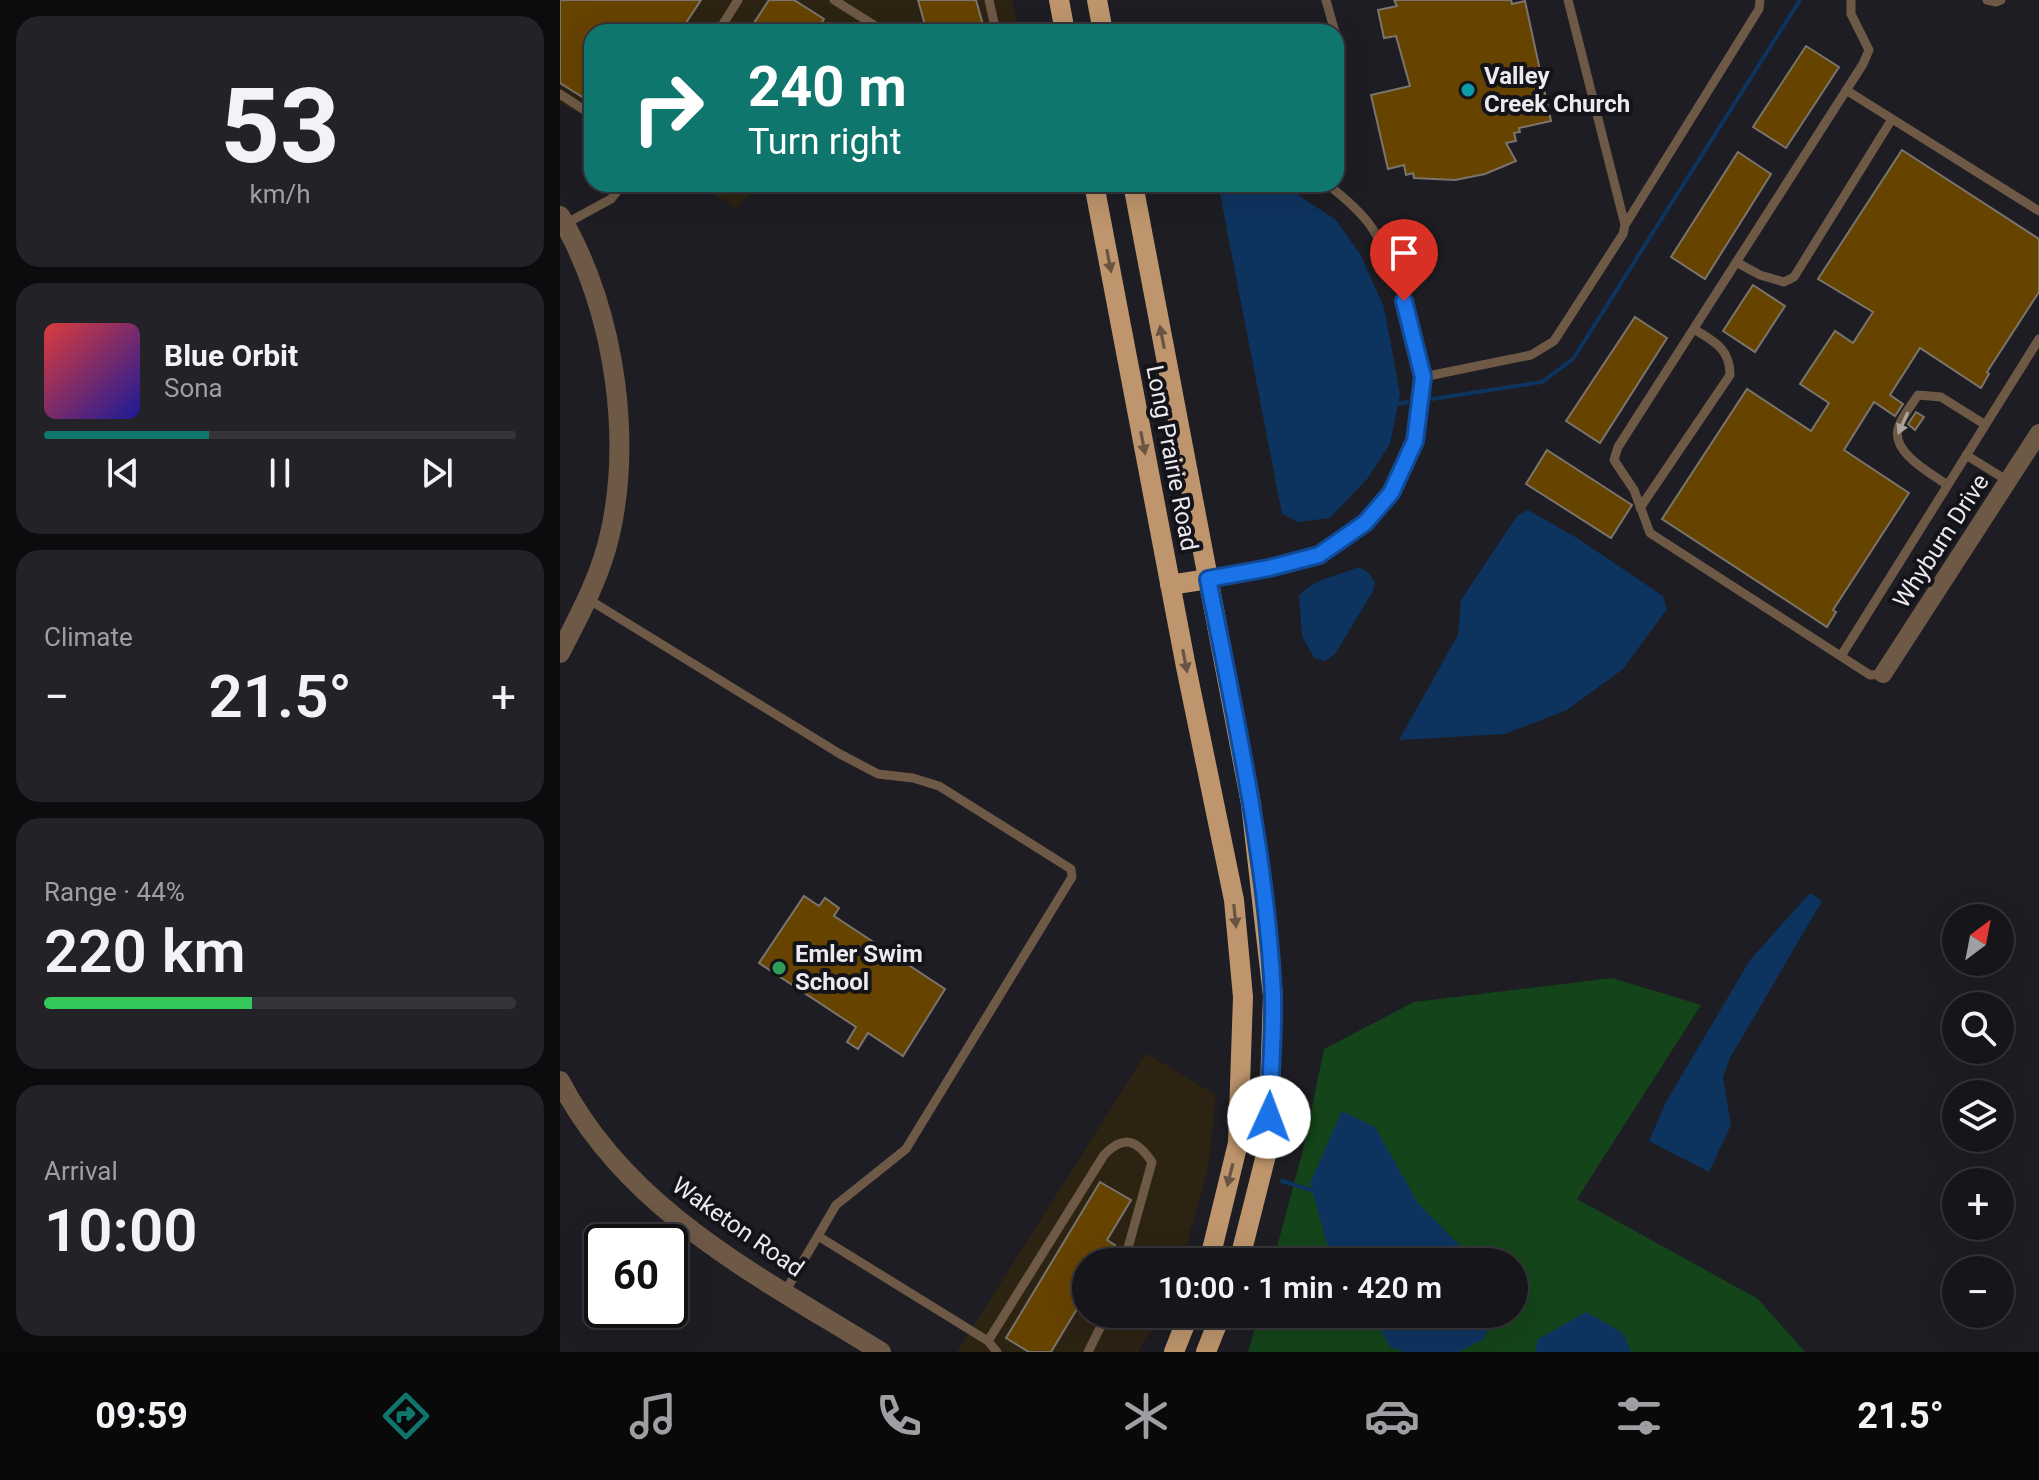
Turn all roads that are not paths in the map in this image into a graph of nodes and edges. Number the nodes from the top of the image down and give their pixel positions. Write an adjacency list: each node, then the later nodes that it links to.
1 (738, 0): 12 (lane)
2 (834, 0): 13 (lane)
3 (989, 0): 14 (lane)
4 (1059, 0): 15 (main road)
5 (1097, 0): 16 (main road)
6 (1326, 0): 17 (lane)
7 (1568, 0): 28 (lane)
8 (1760, 0): 28 (lane)
9 (1851, 0): 18 (lane)
10 (1987, 0): 11 (lane)
11 (2001, 0)
12 (723, 24)
13 (872, 24)
14 (994, 24)
15 (1064, 24)
16 (1102, 24)
17 (1333, 24)
18 (1846, 90): 21 (lane); 29 (lane)
19 (560, 94): 20 (lane)
20 (584, 110)
21 (1892, 119): 26 (lane); 29 (lane)
22 (617, 192): 27 (lane)
23 (1096, 192): 40 (main road, Long Prairie Road, one-way to 40)
24 (1135, 192): 39 (main road, Long Prairie Road, one-way to 24)
25 (1336, 192): 32 (lane)
26 (2039, 211)
27 (562, 220): 41 (street)
28 (1625, 225): 32 (lane)
29 (1736, 262): 30 (lane)
30 (1694, 329): 38 (lane); 38 (lane)
31 (2039, 339): 33 (lane)
32 (1423, 377): 39 (lane)
33 (1984, 424): 35 (lane); 37 (lane, one-way to 37)
34 (2039, 433): 36 (street, Whyburn Drive)
35 (1966, 455): 36 (lane); 37 (lane)
36 (2008, 481): 44 (street, Whyburn Drive)
37 (1947, 485): 43 (lane)
38 (1640, 508): 43 (lane)
39 (1208, 579): 40 (main road); 49 (main road, Long Prairie Road)
40 (1170, 585): 48 (main road, Long Prairie Road, one-way to 48)
41 (588, 599): 42 (street); 46 (lane)
42 (560, 653)
43 (1841, 656): 44 (lane)
44 (1883, 674)
45 (562, 1092): 50 (street, Waketon Road)
46 (818, 1236): 50 (lane); 54 (lane)
47 (1128, 1248): 54 (lane)
48 (1212, 1248)
49 (1243, 1248)
50 (785, 1292): 55 (street, Waketon Road)
51 (1100, 1328): 57 (lane)
52 (1183, 1328): 58 (main road)
53 (1215, 1328): 59 (main road)
54 (988, 1341): 56 (lane)
55 (881, 1352)
56 (997, 1352)
57 (1088, 1352)
58 (1174, 1352)
59 (1206, 1352)

